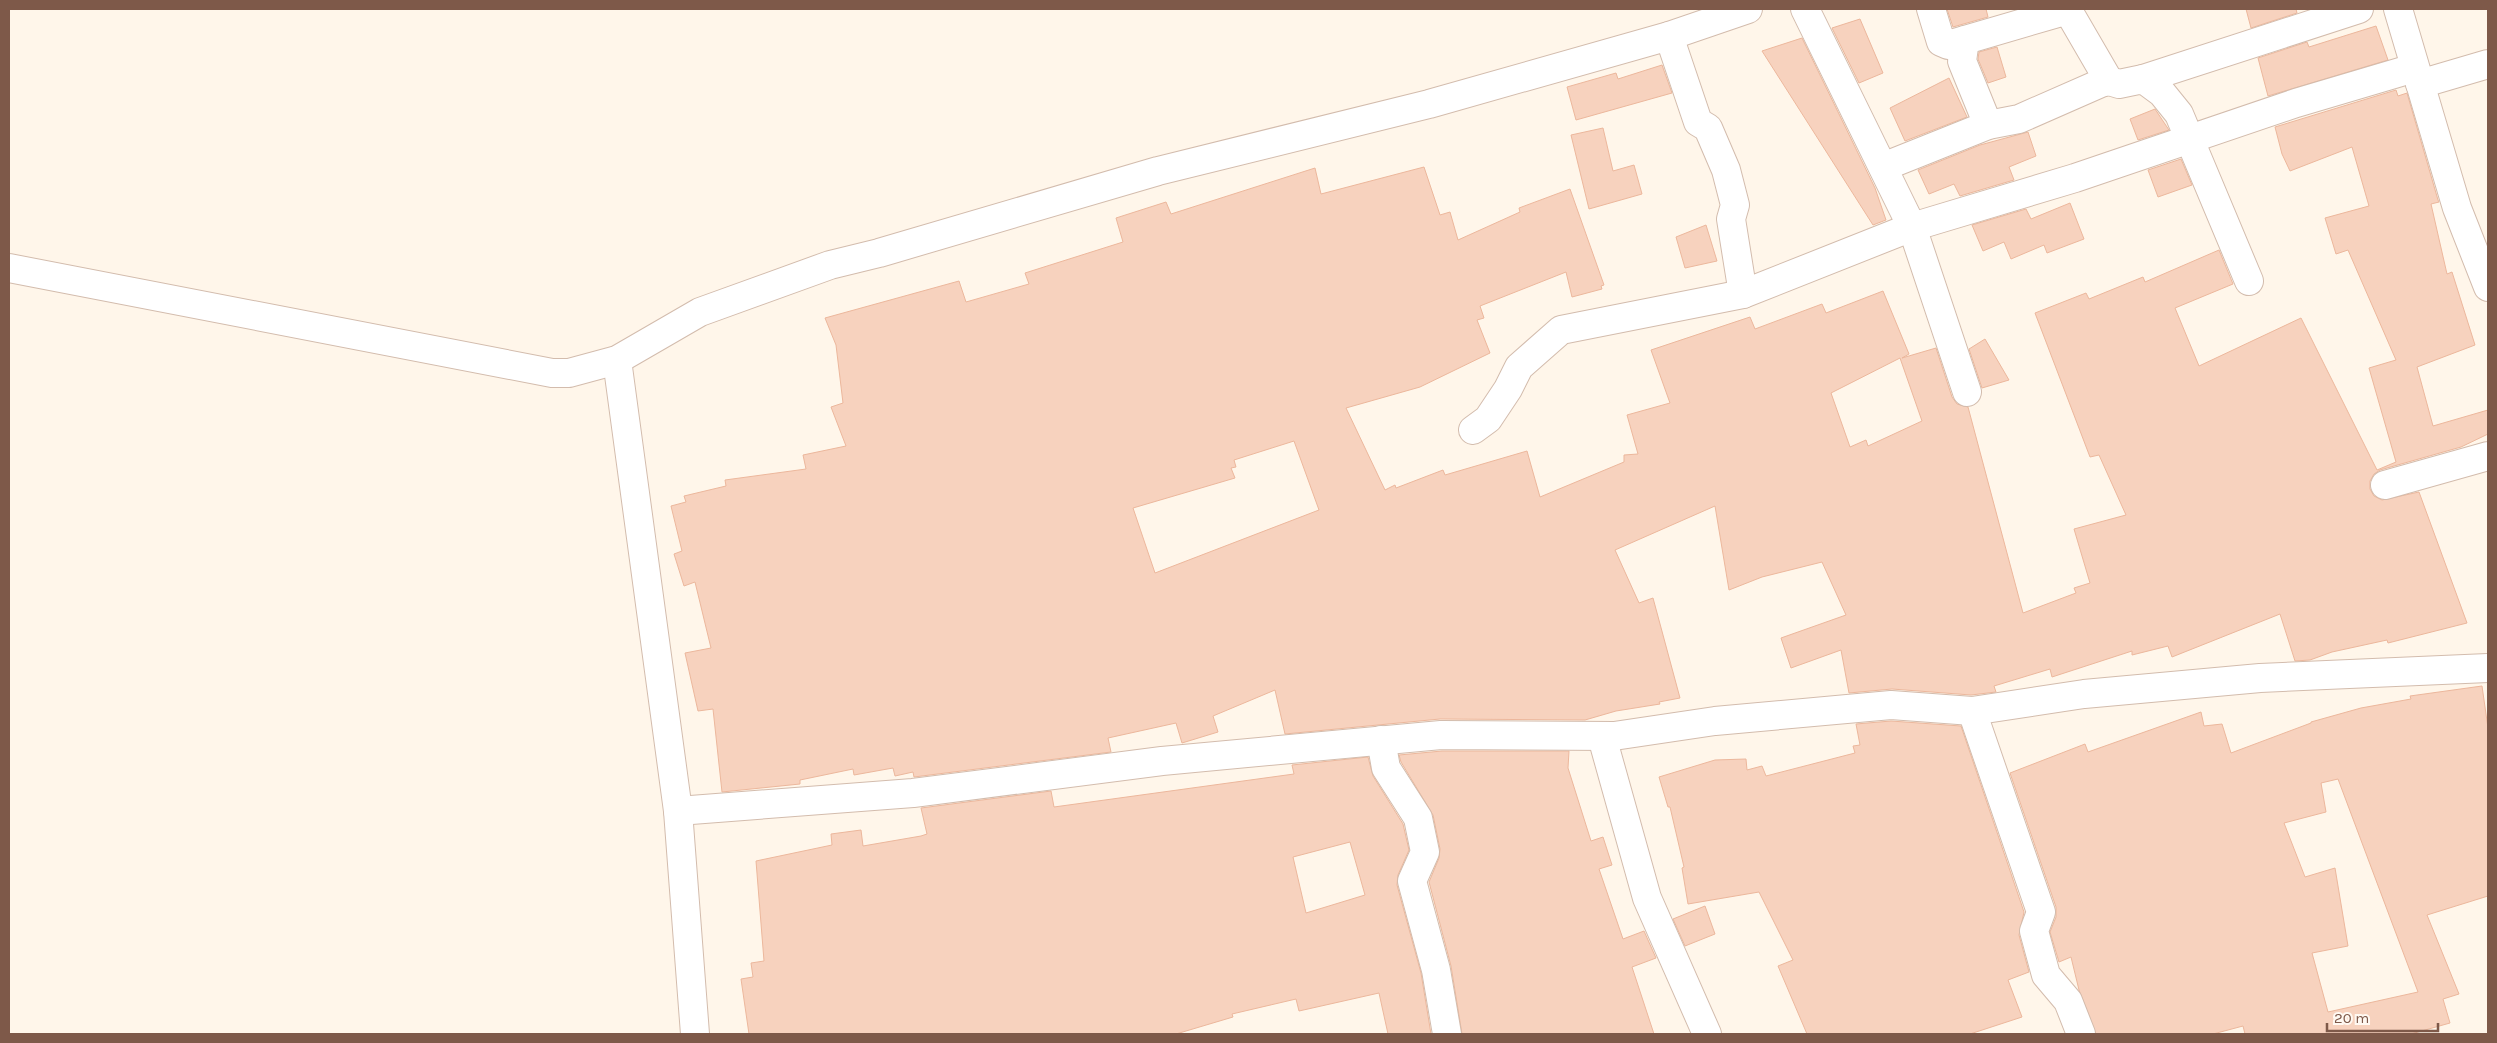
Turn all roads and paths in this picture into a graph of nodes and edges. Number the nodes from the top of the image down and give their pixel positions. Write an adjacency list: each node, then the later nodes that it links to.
1 (1748, 9): 6 (street)
2 (1805, 9): 14 (street)
3 (1931, 9): 7 (street)
4 (2359, 9): 10 (street)
5 (2398, 9): 9 (street)
6 (1669, 36): 19 (street); 20 (street)
7 (1965, 40): 11 (street); 12 (street)
8 (2488, 64): 9 (street)
9 (2417, 76): 13 (street); 18 (street)
10 (2143, 79): 11 (street); 13 (street)
11 (2109, 81): 12 (street)
12 (1988, 125): 14 (street)
13 (2191, 138): 15 (street); 17 (street)
14 (1882, 167): 15 (street)
15 (1912, 227): 19 (street); 21 (street)
16 (9, 268): 20 (street)
17 (2249, 281)
18 (2488, 287)
19 (1743, 294): 22 (street)
20 (617, 360): 29 (street)
21 (1967, 392)
22 (1472, 430)
23 (2488, 456): 24 (street)
24 (2385, 485)
25 (2488, 668): 26 (street)
26 (1972, 711): 27 (street); 33 (street)
27 (1602, 737): 28 (street); 32 (street)
28 (1381, 740): 29 (street); 31 (street)
29 (678, 811): 30 (street)
30 (694, 1034)
31 (1447, 1034)
32 (1707, 1034)
33 (2081, 1034)

